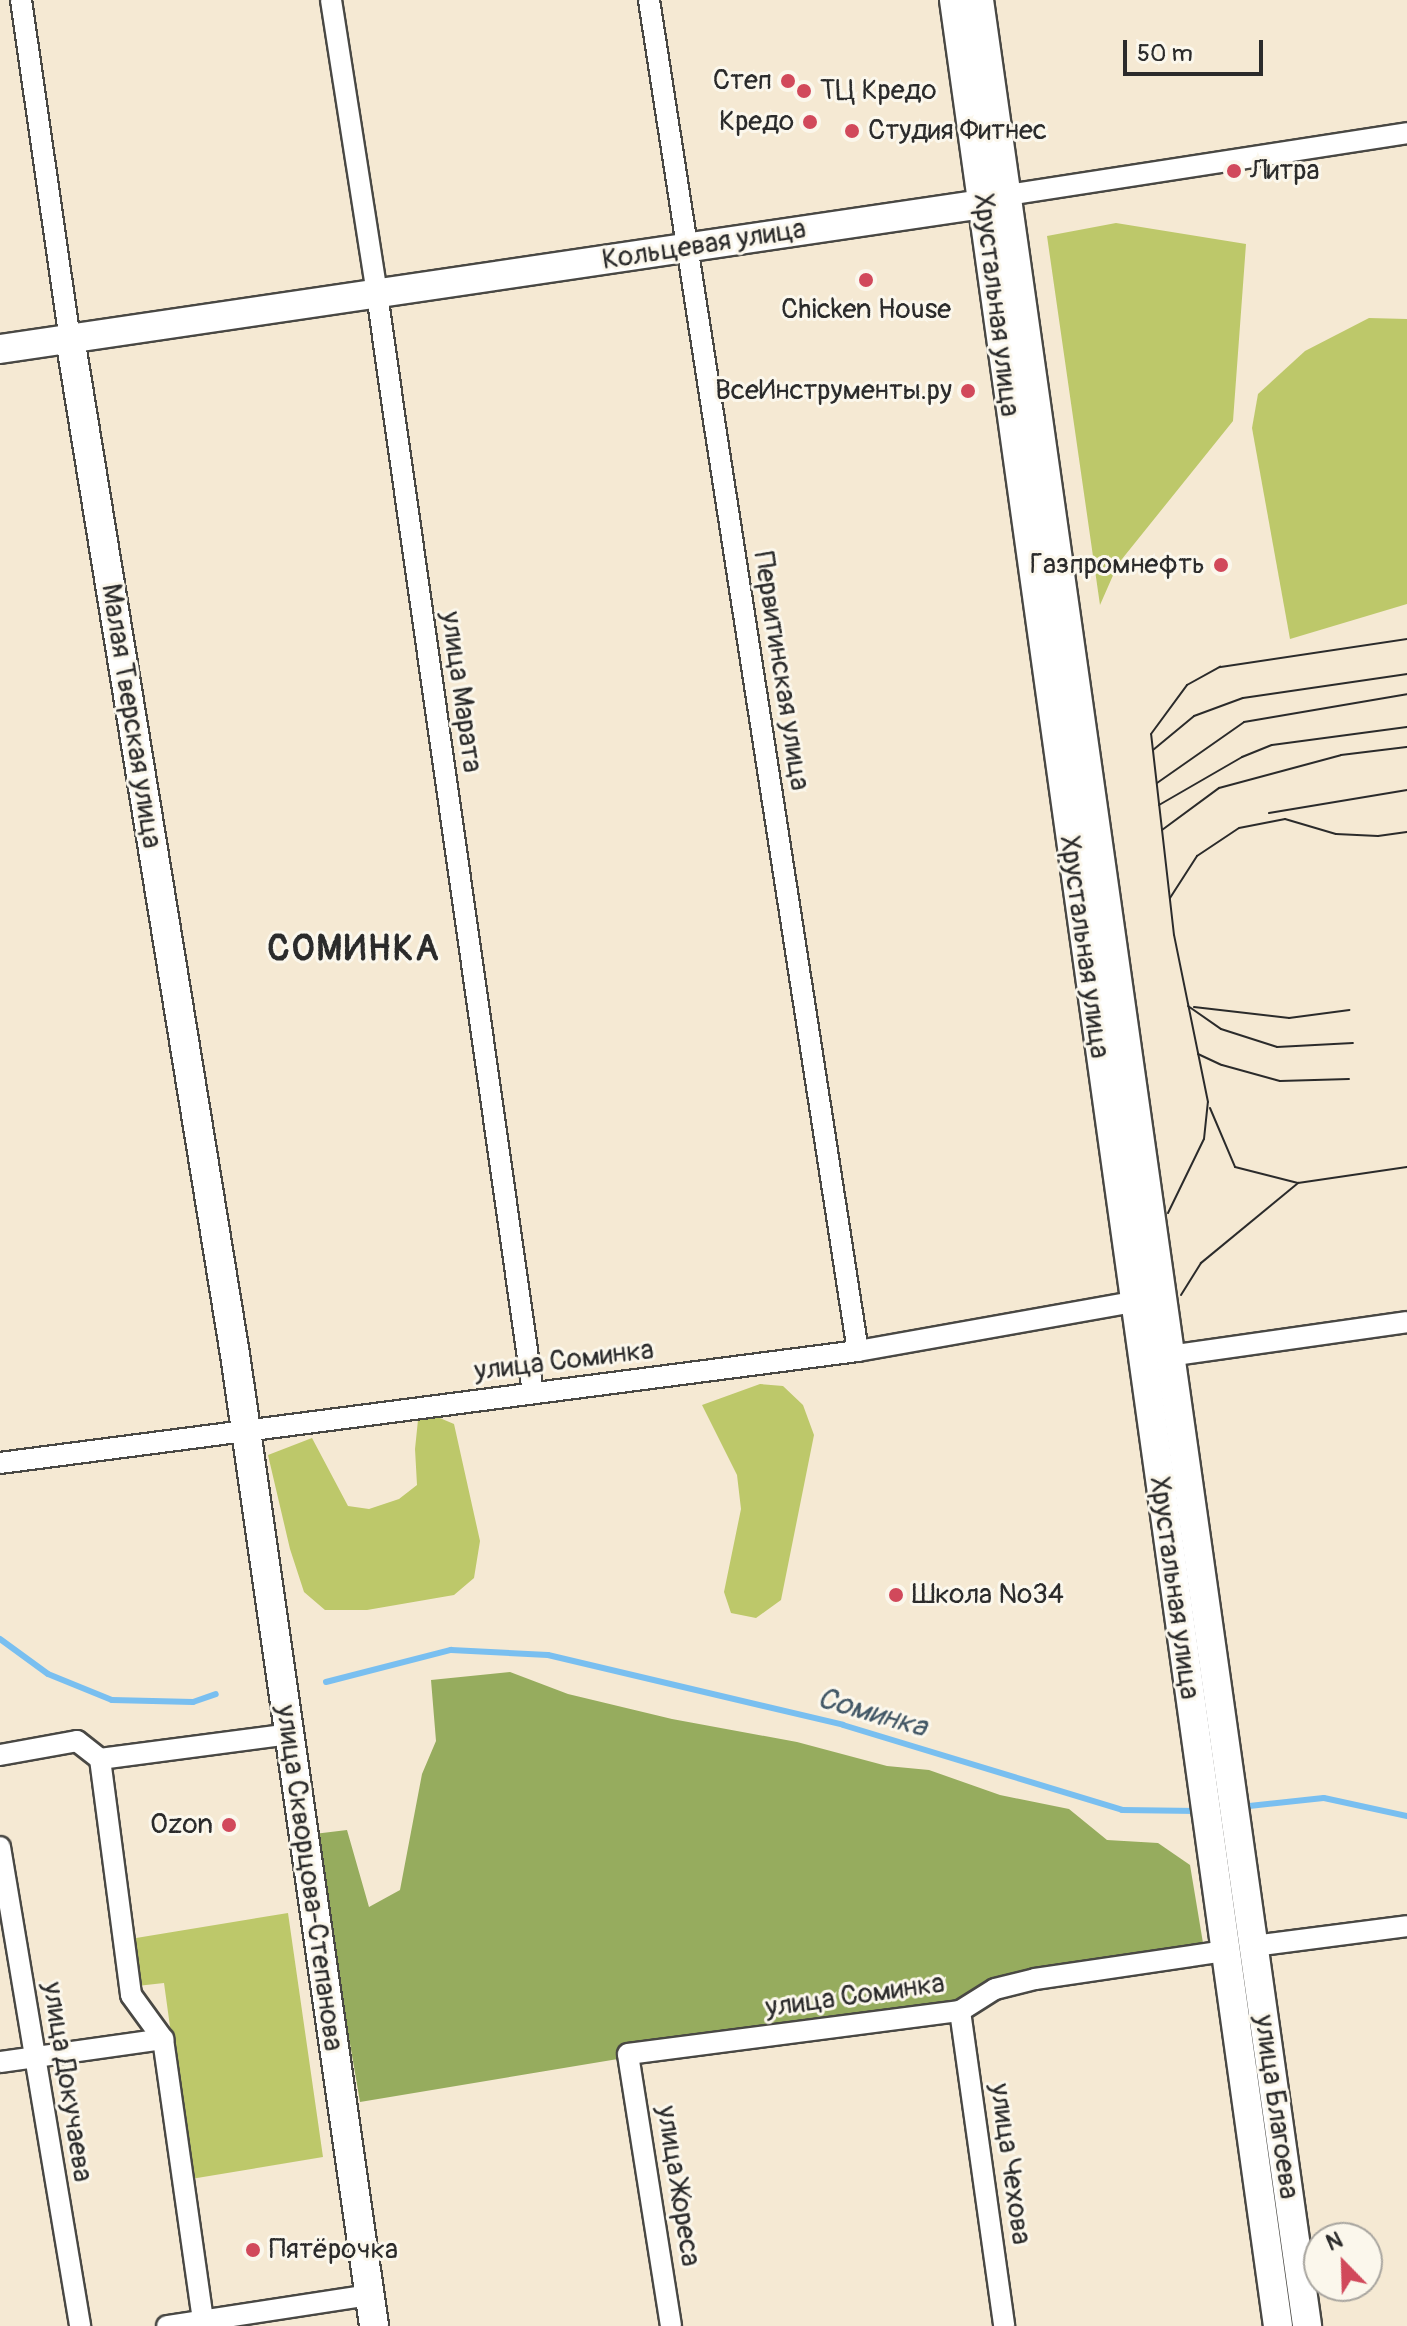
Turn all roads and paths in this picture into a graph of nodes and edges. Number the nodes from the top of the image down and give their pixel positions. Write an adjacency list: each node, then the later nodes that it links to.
1 (21, 0): 10 (street, Малая Тверская улица)
2 (331, 0): 9 (street, улица Марата)
3 (649, 0): 8 (street, Первитинская улица)
4 (954, 0): 7 (main road, Хрустальная улица)
5 (979, 0): 7 (main road, Хрустальная улица)
6 (1407, 133): 7 (street, Кольцевая улица)
7 (995, 200): 8 (main road, Кольцевая улица); 12 (main road, Хрустальная улица)
8 (687, 247): 9 (main road, Кольцевая улица); 14 (street, Первитинская улица)
9 (377, 294): 10 (main road, Кольцевая улица); 16 (street, улица Марата)
10 (70, 338): 11 (main road, Кольцевая улица); 17 (main road, Малая Тверская улица)
11 (0, 349)
12 (1147, 1300): 14 (street, улица Соминка); 15 (main road, Хрустальная улица)
13 (1407, 1322): 15 (street)
14 (858, 1351): 16 (street, улица Соминка)
15 (1156, 1359): 23 (main road, Хрустальная улица)
16 (533, 1393): 17 (street, улица Соминка)
17 (245, 1431): 18 (street, улица Соминка); 19 (main road, улица Скворцова-Степанова)
18 (0, 1463)
19 (289, 1734): 21 (street); 32 (main road, улица Скворцова-Степанова)
20 (0, 1755): 21 (street)
21 (100, 1759): 28 (street)
22 (0, 1847): 30 (street, улица Докучаева)
23 (1230, 1891): 25 (main road, улица Благоева); 26 (main road, улица Благоева)
24 (1407, 1926): 26 (street)
25 (1222, 1939): 26 (main road); 27 (street, улица Соминка); 39 (main road, улица Благоева)
26 (1256, 1959): 40 (main road, улица Благоева)
27 (960, 2011): 29 (street, улица Соминка); 38 (street, улица Чехова)
28 (163, 2039): 30 (street); 33 (street)
29 (628, 2054): 37 (street, улица Жореса)
30 (34, 2057): 31 (street); 34 (street, улица Докучаева)
31 (0, 2062)
32 (369, 2295): 33 (street); 36 (main road, улица Скворцова-Степанова)
33 (203, 2320): 35 (street)
34 (80, 2326)
35 (167, 2326)
36 (374, 2326)
37 (671, 2326)
38 (1004, 2326)
39 (1278, 2326)
40 (1307, 2326)

